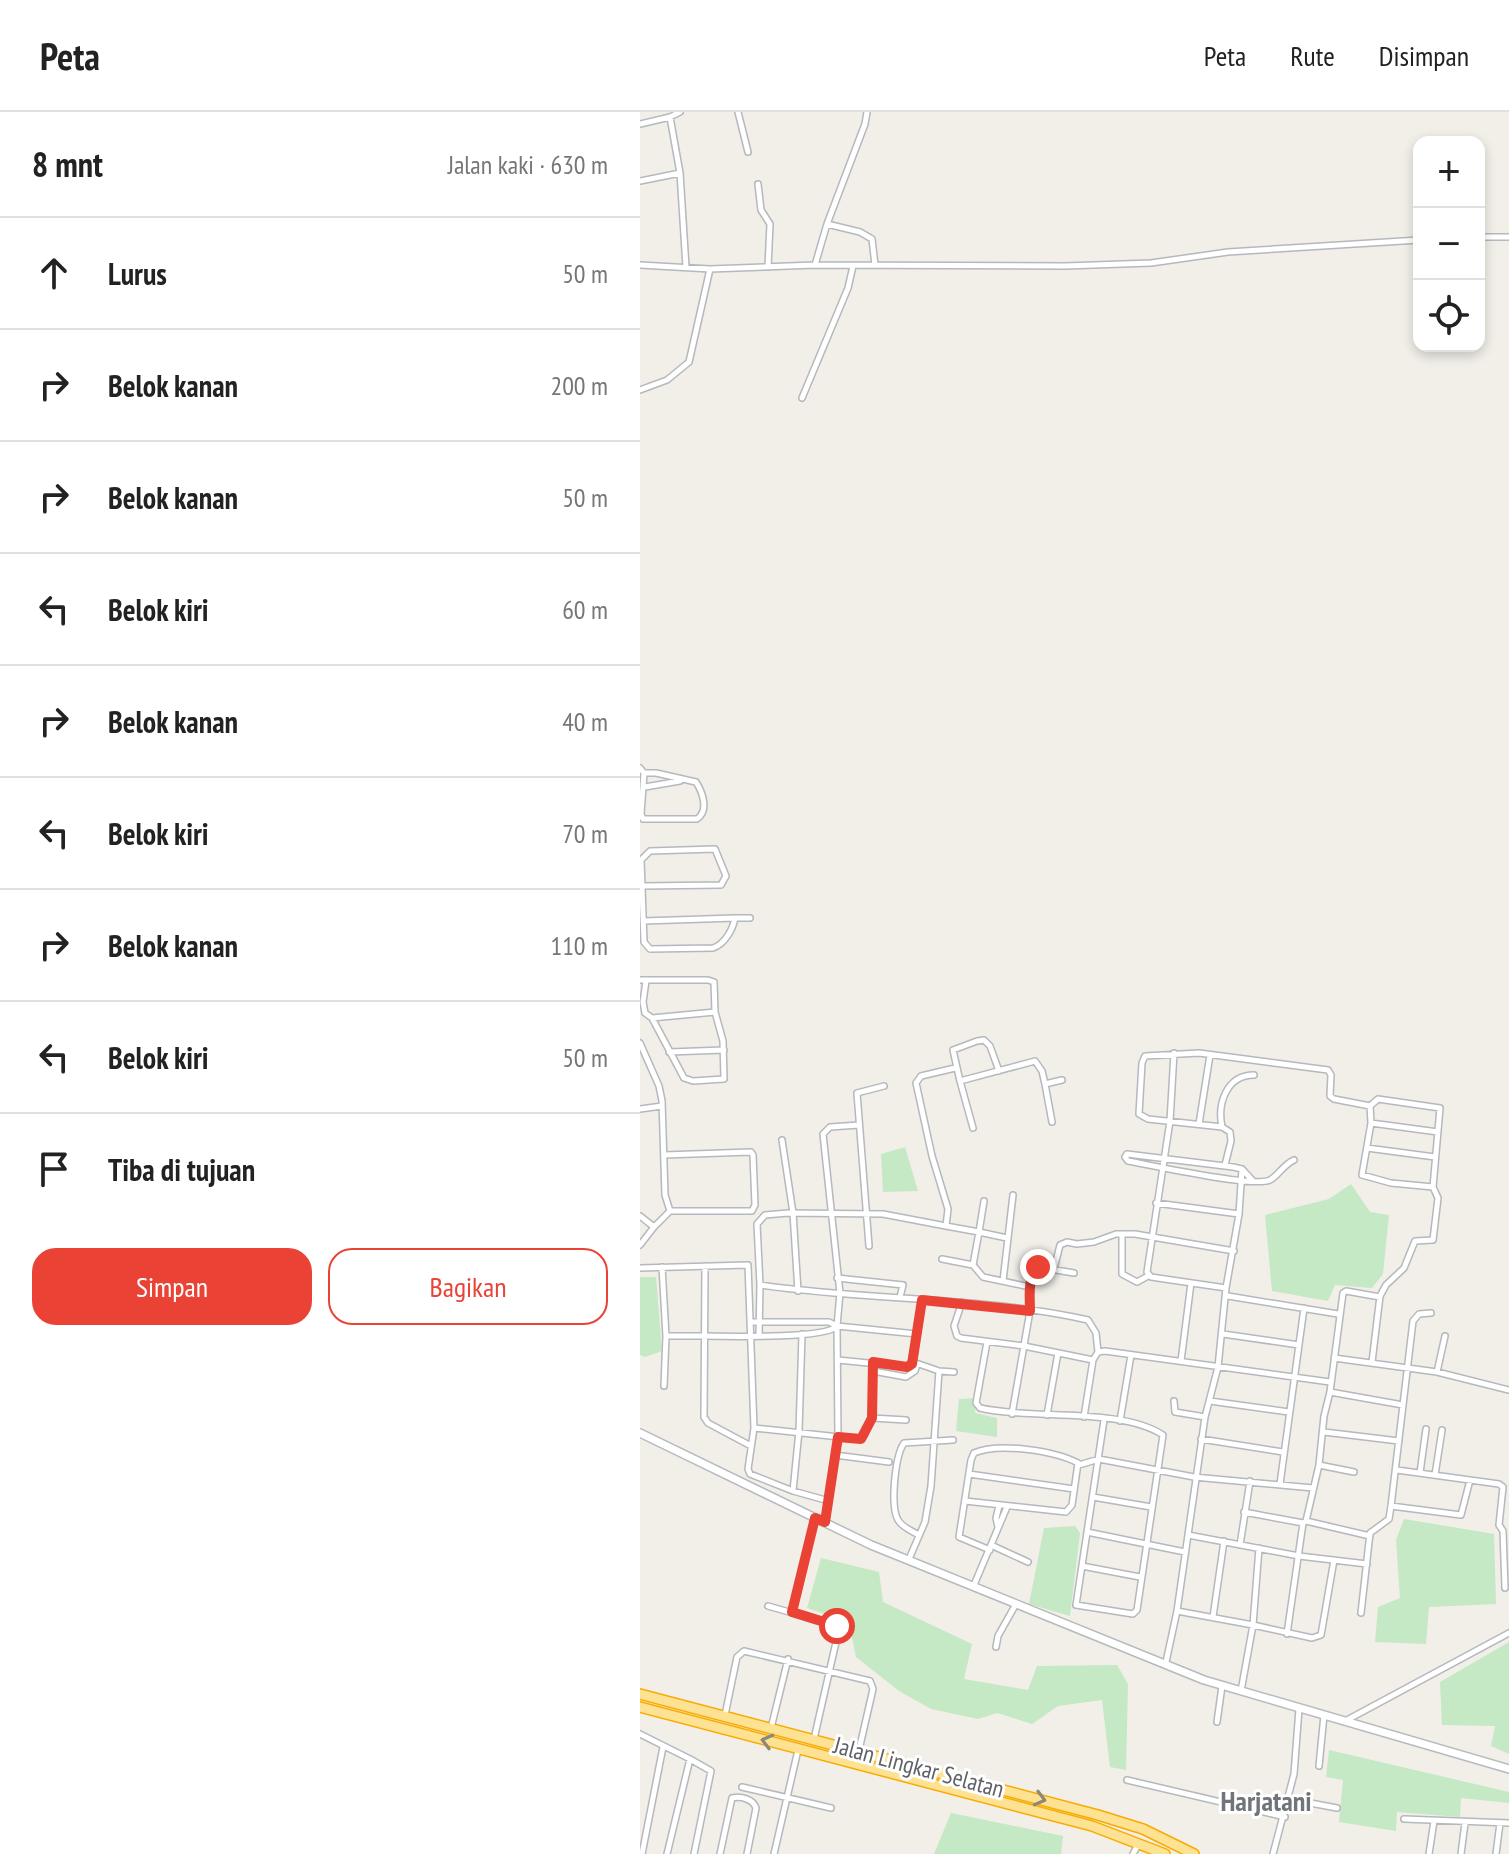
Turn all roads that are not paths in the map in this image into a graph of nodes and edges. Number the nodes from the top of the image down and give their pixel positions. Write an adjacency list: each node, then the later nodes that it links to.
1 (680, 112): 4 (street)
2 (738, 112): 6 (street)
3 (867, 112): 10 (street)
4 (670, 117): 5 (street); 7 (street)
5 (640, 124)
6 (748, 152)
7 (680, 173): 8 (street); 18 (street)
8 (640, 181)
9 (758, 184): 19 (street)
10 (827, 224): 15 (street); 16 (street)
11 (1485, 237): 12 (street)
12 (1509, 237)
13 (1413, 240): 16 (street)
14 (640, 265): 18 (street)
15 (815, 265): 17 (street); 19 (street)
16 (875, 265): 17 (street)
17 (853, 266): 22 (street)
18 (686, 267): 20 (street)
19 (768, 267): 20 (street)
20 (710, 269): 21 (street)
21 (640, 390)
22 (802, 398)
23 (642, 770): 24 (street); 25 (street)
24 (680, 780): 25 (street); 25 (street)
25 (645, 787)
26 (642, 886): 26 (street); 27 (street)
27 (641, 901): 30 (street)
28 (735, 918): 29 (street); 30 (street); 30 (street)
29 (750, 918)
30 (643, 921)
31 (643, 980): 32 (street); 33 (street)
32 (715, 1012): 33 (street); 35 (street)
33 (652, 1018): 36 (street)
34 (640, 1043): 46 (street)
35 (724, 1050): 36 (street); 36 (street)
36 (668, 1052)
37 (1174, 1053): 38 (street); 49 (street); 49 (street)
38 (1210, 1055): 47 (street); 52 (street)
39 (955, 1068): 40 (street); 43 (street); 78 (street)
40 (999, 1071): 43 (street); 44 (street)
41 (1254, 1075): 54 (street)
42 (1062, 1080): 44 (street)
43 (960, 1081): 55 (street)
44 (1045, 1084): 50 (street)
45 (884, 1086): 53 (street)
46 (662, 1104): 48 (street); 59 (street)
47 (1370, 1106): 51 (street); 56 (street)
48 (640, 1109)
49 (1170, 1121): 52 (street); 60 (street)
50 (1052, 1122)
51 (1371, 1123): 56 (street); 58 (street)
52 (1199, 1124): 54 (street)
53 (859, 1125): 74 (street); 75 (street)
54 (1222, 1127): 63 (street)
55 (973, 1128)
56 (1438, 1132): 61 (street)
57 (782, 1140): 73 (street)
58 (1367, 1148): 61 (street); 68 (street)
59 (664, 1155): 72 (street); 72 (street)
60 (1164, 1157): 63 (street); 64 (street); 64 (street)
61 (1435, 1157): 68 (street)
62 (1294, 1160): 66 (street)
63 (1225, 1165): 65 (street)
64 (1163, 1167): 67 (street); 71 (street)
65 (1242, 1169): 66 (street); 67 (street)
66 (1252, 1180): 67 (street)
67 (1240, 1181): 76 (street)
68 (1433, 1187): 109 (street)
69 (1013, 1195): 82 (street)
70 (984, 1201): 80 (street)
71 (1156, 1203): 76 (street); 83 (street)
72 (670, 1211): 79 (street)
73 (793, 1213): 74 (street); 90 (street); 104 (street)
74 (832, 1213): 75 (street); 97 (street)
75 (868, 1213): 78 (street); 85 (street)
76 (1239, 1214): 86 (street)
77 (640, 1216): 79 (street)
78 (946, 1226): 80 (street)
79 (654, 1227): 84 (street)
80 (979, 1232): 82 (street); 91 (street)
81 (1122, 1234): 83 (street); 94 (street); 96 (street)
82 (1007, 1238): 99 (street)
83 (1152, 1238): 86 (street); 96 (street)
84 (640, 1245)
85 (869, 1246)
86 (1234, 1251): 103 (street)
87 (942, 1259): 91 (street)
88 (705, 1265): 89 (street); 92 (street); 120 (street)
89 (748, 1265): 90 (street); 116 (street)
90 (759, 1265): 101 (street)
91 (973, 1265): 99 (street)
92 (662, 1267): 93 (street); 127 (street)
93 (640, 1268)
94 (1054, 1269): 95 (street); 102 (street)
95 (1074, 1273)
96 (1148, 1276): 100 (street)
97 (837, 1278): 98 (street); 105 (street)
98 (858, 1280): 106 (street); 108 (street)
99 (1003, 1281): 102 (street)
100 (1191, 1283): 103 (street); 138 (street)
101 (760, 1285): 104 (street); 117 (street)
102 (1030, 1287): 113 (street)
103 (1226, 1288): 107 (street)
104 (798, 1291): 105 (street)
105 (840, 1293): 106 (street); 119 (street)
106 (856, 1295): 108 (street)
107 (1228, 1296): 112 (street); 123 (street)
108 (900, 1297): 110 (street)
109 (1380, 1297): 115 (street); 140 (street)
110 (922, 1300): 111 (street); 122 (street)
111 (962, 1302): 113 (street); 129 (street)
112 (1304, 1308): 115 (street); 130 (street)
113 (1030, 1311): 131 (street); 132 (street)
114 (1431, 1313): 143 (street)
115 (1338, 1314): 135 (street)
116 (750, 1322): 117 (street); 124 (street)
117 (759, 1322): 118 (street); 125 (street)
118 (786, 1322): 119 (street); 126 (street)
119 (837, 1326): 121 (street); 122 (street); 136 (street)
120 (705, 1334): 124 (street); 127 (street); 176 (street)
121 (802, 1334): 126 (street); 168 (street)
122 (917, 1334): 141 (street)
123 (1223, 1334): 130 (street); 142 (street)
124 (751, 1335): 125 (street); 165 (street)
125 (759, 1335): 126 (street)
126 (787, 1335)
127 (666, 1336): 150 (street)
128 (1445, 1336): 147 (street)
129 (987, 1342): 131 (street); 157 (street)
130 (1299, 1345): 148 (street)
131 (1024, 1346): 133 (street); 157 (street)
132 (1098, 1352): 134 (street); 137 (street)
133 (1058, 1353): 137 (street); 158 (street)
134 (1131, 1355): 138 (street); 164 (street)
135 (1334, 1358): 140 (street); 149 (street)
136 (838, 1360): 139 (street); 171 (street)
137 (1093, 1360): 159 (street)
138 (1181, 1361): 142 (street)
139 (873, 1362): 141 (street); 144 (street)
140 (1372, 1362): 143 (street)
141 (915, 1363): 144 (street); 145 (street)
142 (1218, 1367): 148 (street); 154 (street)
143 (1408, 1368): 147 (street); 155 (street)
144 (873, 1371): 161 (street)
145 (939, 1371): 146 (street); 174 (street)
146 (954, 1372)
147 (1437, 1372): 151 (street)
148 (1295, 1377): 149 (street); 156 (street)
149 (1330, 1382): 152 (street)
150 (664, 1386)
151 (1509, 1390)
152 (1330, 1392): 155 (street); 169 (street)
153 (1174, 1401): 160 (street)
154 (1210, 1401): 156 (street); 160 (street)
155 (1403, 1405): 175 (street)
156 (1289, 1412): 177 (street)
157 (1012, 1414): 158 (street)
158 (1047, 1415): 159 (street)
159 (1084, 1417): 163 (street)
160 (1205, 1417): 172 (street)
161 (872, 1418): 162 (street); 171 (street)
162 (906, 1420)
163 (1104, 1420): 164 (street); 179 (street)
164 (1120, 1421): 183 (street)
165 (754, 1428): 168 (street); 176 (street)
166 (1426, 1429): 186 (street)
167 (1442, 1430): 188 (street)
168 (799, 1431): 171 (street); 195 (street)
169 (1324, 1432): 175 (street); 182 (street)
170 (640, 1433): 204 (street)
171 (838, 1437): 178 (street)
172 (1201, 1439): 177 (street); 189 (street)
173 (953, 1440): 174 (street)
174 (933, 1441): 209 (street); 209 (street)
175 (1399, 1441): 184 (street)
176 (751, 1446): 195 (street)
177 (1283, 1452): 192 (street)
178 (835, 1455): 180 (street); 197 (street)
179 (1099, 1459): 181 (street); 183 (street); 196 (street)
180 (889, 1462)
181 (1079, 1465): 187 (street); 194 (street)
182 (1319, 1465): 185 (street); 193 (street)
183 (1157, 1470): 189 (street); 202 (street)
184 (1397, 1470): 186 (street); 200 (street)
185 (1354, 1472)
186 (1420, 1473): 188 (street)
187 (969, 1474): 194 (street); 198 (street)
188 (1435, 1475): 190 (street)
189 (1194, 1477): 191 (street); 210 (street)
190 (1470, 1480): 200 (street); 226 (street)
191 (1250, 1481): 192 (street); 203 (street)
192 (1280, 1484): 193 (street)
193 (1313, 1488): 206 (street)
194 (1074, 1489): 201 (street)
195 (793, 1491): 197 (street)
196 (1093, 1497): 202 (street); 208 (street)
197 (829, 1501): 205 (street)
198 (965, 1501): 199 (street); 215 (street)
199 (999, 1506): 201 (street); 207 (street)
200 (1391, 1506): 211 (street)
201 (1007, 1507): 207 (street)
202 (1151, 1507): 213 (street)
203 (1244, 1512): 206 (street); 214 (street)
204 (815, 1518): 205 (street); 230 (street)
205 (825, 1522): 219 (street)
206 (1305, 1522): 211 (street); 218 (street)
207 (998, 1527): 215 (street)
208 (1087, 1532): 213 (street); 223 (street)
209 (919, 1535): 219 (street)
210 (1188, 1535): 212 (street); 217 (street)
211 (1370, 1536): 222 (street)
212 (1224, 1541): 214 (street); 232 (street)
213 (1147, 1543): 217 (street); 224 (street)
214 (1240, 1545): 216 (street)
215 (990, 1547): 221 (street); 225 (street)
216 (1259, 1548): 218 (street); 233 (street)
217 (1185, 1552): 229 (street)
218 (1299, 1556): 220 (street); 235 (street)
219 (909, 1559): 225 (street)
220 (1334, 1560): 222 (street); 235 (street)
221 (1028, 1562)
222 (1367, 1564): 231 (street)
223 (1082, 1566): 224 (street); 224 (street)
224 (1140, 1577)
225 (974, 1585): 227 (street)
226 (1505, 1588)
227 (1016, 1604): 236 (street); 238 (street)
228 (768, 1606): 230 (street)
229 (1177, 1611): 232 (street); 238 (street)
230 (792, 1612): 239 (street)
231 (1361, 1613)
232 (1213, 1617): 233 (street)
233 (1253, 1625): 235 (street); 241 (street)
234 (1509, 1633): 247 (street)
235 (1287, 1634)
236 (996, 1647)
237 (788, 1659): 239 (street); 246 (street); 249 (street)
238 (1166, 1662): 240 (street)
239 (829, 1669): 251 (street); 255 (street)
240 (1222, 1686): 241 (street); 248 (street)
241 (1241, 1692): 244 (street)
242 (640, 1694): 246 (highway, Jalan Lingkar Selatan)
243 (640, 1707): 254 (highway, Jalan Lingkar Selatan, one-way to 243)
244 (1299, 1709): 245 (street); 263 (street)
245 (1324, 1715): 247 (street); 258 (street)
246 (724, 1716): 249 (highway, Jalan Lingkar Selatan)
247 (1347, 1720): 259 (street)
248 (1217, 1722)
249 (771, 1728): 251 (highway, Jalan Lingkar Selatan)
250 (640, 1734): 253 (street)
251 (814, 1739): 252 (highway, Jalan Lingkar Selatan)
252 (835, 1745): 255 (highway, Jalan Lingkar Selatan); 257 (highway)
253 (663, 1747): 256 (street); 273 (street)
254 (798, 1749): 257 (highway, Jalan Lingkar Selatan); 262 (street)
255 (858, 1751): 281 (highway, Jalan Lingkar Selatan, one-way to 281)
256 (690, 1759): 274 (street); 275 (street)
257 (833, 1759): 272 (highway, Jalan Lingkar Selatan)
258 (1319, 1766)
259 (1509, 1769)
260 (1127, 1780): 266 (street)
261 (742, 1787): 262 (street)
262 (786, 1797): 264 (street); 278 (street)
263 (1289, 1799): 265 (street); 266 (street)
264 (831, 1808)
265 (1337, 1808)
266 (1285, 1817): 282 (street)
267 (1404, 1819): 268 (street)
268 (1434, 1821): 269 (street); 283 (street)
269 (1465, 1823): 270 (street); 284 (street)
270 (1500, 1823): 271 (street); 285 (street)
271 (1509, 1823)
272 (1139, 1842): 279 (street); 280 (highway, Jalan Lingkar Selatan)
273 (642, 1854)
274 (667, 1854)
275 (694, 1854)
276 (720, 1854): 277 (street)
277 (747, 1854)
278 (774, 1854)
279 (1133, 1854)
280 (1165, 1854)
281 (1194, 1854)
282 (1273, 1854)
283 (1429, 1854)
284 (1461, 1854)
285 (1496, 1854)

